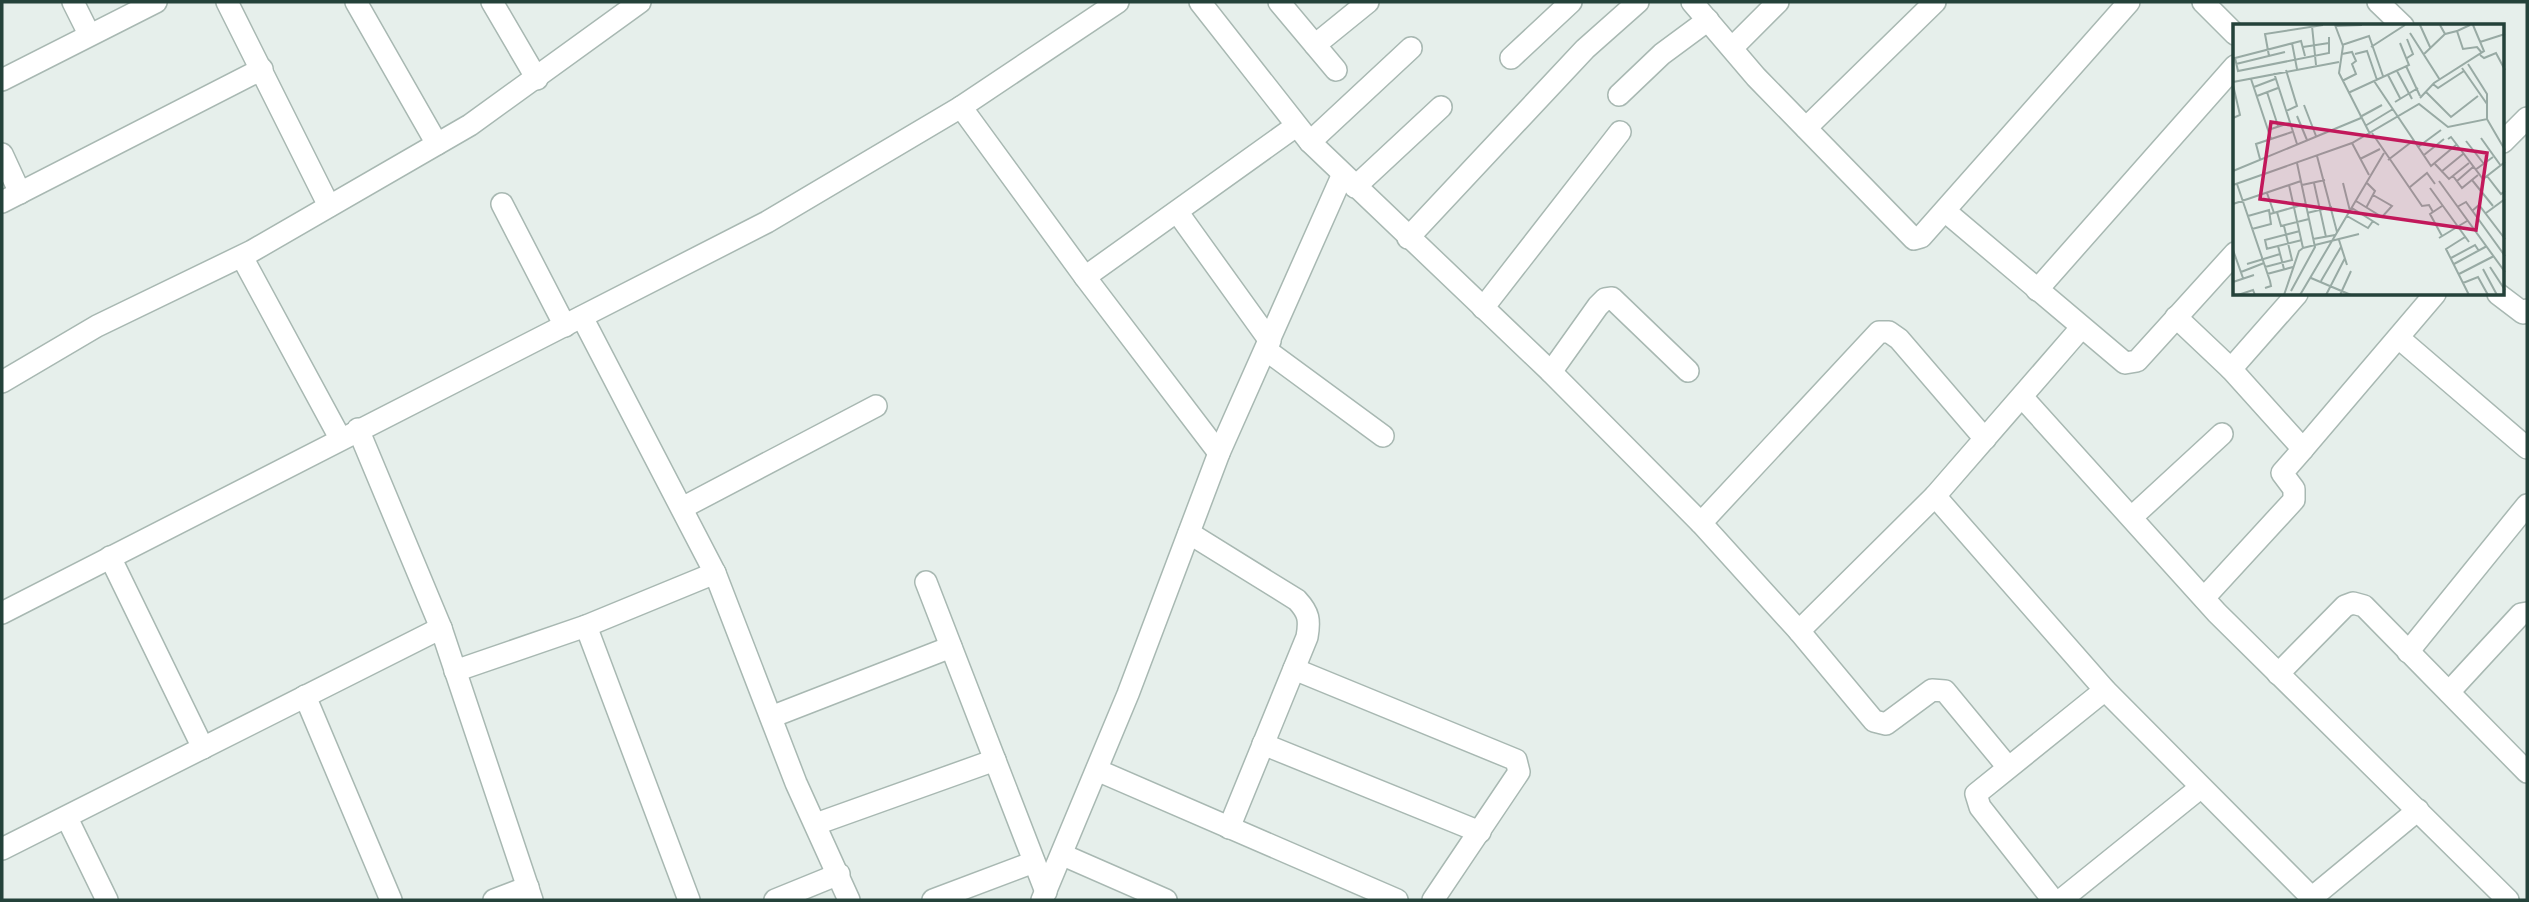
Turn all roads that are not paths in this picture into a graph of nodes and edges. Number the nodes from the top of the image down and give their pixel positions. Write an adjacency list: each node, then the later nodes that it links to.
1 (73, 2): 22 (street)
2 (156, 2): 22 (street)
3 (227, 2): 28 (street)
4 (356, 2): 38 (street)
5 (492, 2): 30 (street)
6 (640, 2): 30 (street)
7 (1118, 2): 33 (street)
8 (1200, 2): 37 (street)
9 (1279, 2): 23 (street)
10 (1368, 2): 23 (street)
11 (1571, 2): 26 (street)
12 (1638, 2): 46 (street)
13 (1692, 2): 19 (street)
14 (1778, 2): 25 (street)
15 (1935, 2): 35 (street)
16 (2129, 2): 44 (street)
17 (2203, 2): 21 (street)
18 (2378, 2): 20 (street)
19 (1708, 20): 25 (street); 32 (street)
20 (2401, 24)
21 (2233, 32)
22 (89, 34): 31 (street)
23 (1315, 45): 29 (street)
24 (1410, 48): 37 (street)
25 (1732, 48): 35 (street)
26 (1511, 58)
27 (2233, 68): 50 (street)
28 (262, 69): 41 (street); 43 (street)
29 (1335, 70)
30 (537, 79): 38 (street)
31 (2, 80)
32 (1619, 95)
33 (961, 107): 49 (street); 57 (street)
34 (1441, 107): 40 (street)
35 (1806, 128): 44 (street)
36 (1620, 132): 54 (street)
37 (1303, 134): 40 (street); 45 (street)
38 (437, 144): 43 (street)
39 (2, 154): 41 (street)
40 (1349, 181): 46 (street); 60 (street)
41 (11, 198)
42 (502, 204): 57 (street)
43 (329, 206): 48 (street)
44 (1945, 211): 50 (street)
45 (1178, 213): 49 (street); 60 (street)
46 (1408, 238): 54 (street)
47 (2233, 255): 56 (street)
48 (242, 257): 64 (street); 67 (street)
49 (1084, 277): 73 (street)
50 (2037, 290): 58 (street)
51 (2295, 296): 61 (street)
52 (2433, 296): 59 (street)
53 (2500, 296): 55 (street)
54 (1483, 308): 63 (street)
55 (2527, 310)
56 (2176, 317): 58 (street); 61 (street)
57 (574, 322): 67 (street); 76 (street)
58 (2081, 328): 65 (street)
59 (2400, 339): 71 (street); 72 (street)
60 (1268, 346): 69 (street); 73 (street)
61 (2231, 369): 72 (street)
62 (1688, 371): 63 (street)
63 (1551, 372): 78 (street)
64 (2, 382)
65 (2023, 398): 70 (street); 77 (street)
66 (877, 406): 76 (street)
67 (349, 433): 80 (street); 87 (street)
68 (2222, 434): 77 (street)
69 (1383, 436)
70 (1985, 439): 74 (street); 78 (street)
71 (2527, 448)
72 (2303, 449): 83 (street)
73 (1219, 453): 79 (street)
74 (1935, 496): 88 (street); 94 (street)
75 (2527, 505): 90 (street)
76 (682, 508): 81 (street)
77 (2133, 516): 83 (street)
78 (1701, 523): 88 (street)
79 (1189, 533): 91 (street); 102 (street)
80 (110, 557): 84 (street); 99 (street)
81 (715, 573): 86 (street); 97 (street)
82 (926, 582): 89 (street)
83 (2204, 598): 93 (street)
84 (2, 612)
85 (2527, 613): 95 (street)
86 (586, 626): 92 (street); 119 (street)
87 (441, 628): 92 (street); 96 (street)
88 (1799, 631): 101 (street)
89 (951, 647): 97 (street); 100 (street)
90 (2408, 652): 93 (street); 95 (street)
91 (1294, 669): 98 (street); 109 (street)
92 (456, 671): 114 (street)
93 (2278, 674): 105 (street)
94 (2105, 690): 101 (street); 104 (street)
95 (2449, 692): 103 (street)
96 (305, 696): 99 (street); 117 (street)
97 (771, 717): 107 (street)
98 (1263, 744): 108 (street); 109 (street)
99 (204, 748): 106 (street)
100 (995, 760): 107 (street); 112 (street)
101 (2007, 766): 126 (street)
102 (1097, 770): 108 (street); 111 (street)
103 (2527, 772)
104 (2200, 788): 127 (street); 128 (street)
105 (2418, 810): 128 (street); 129 (street)
106 (67, 818): 110 (street); 116 (street)
107 (816, 824): 113 (street)
108 (1229, 828): 124 (street)
109 (1480, 832): 125 (street)
110 (2, 849)
111 (1063, 855): 115 (street); 123 (street)
112 (1034, 862): 115 (street); 122 (street)
113 (839, 874): 120 (street); 121 (street)
114 (530, 893): 118 (street)
115 (1044, 896)
116 (107, 900)
117 (391, 900)
118 (494, 900)
119 (689, 900)
120 (775, 900)
121 (849, 900)
122 (933, 900)
123 (1166, 900)
124 (1397, 900)
125 (1433, 900)
126 (2053, 900)
127 (2061, 900)
128 (2312, 900)
129 (2508, 900)

